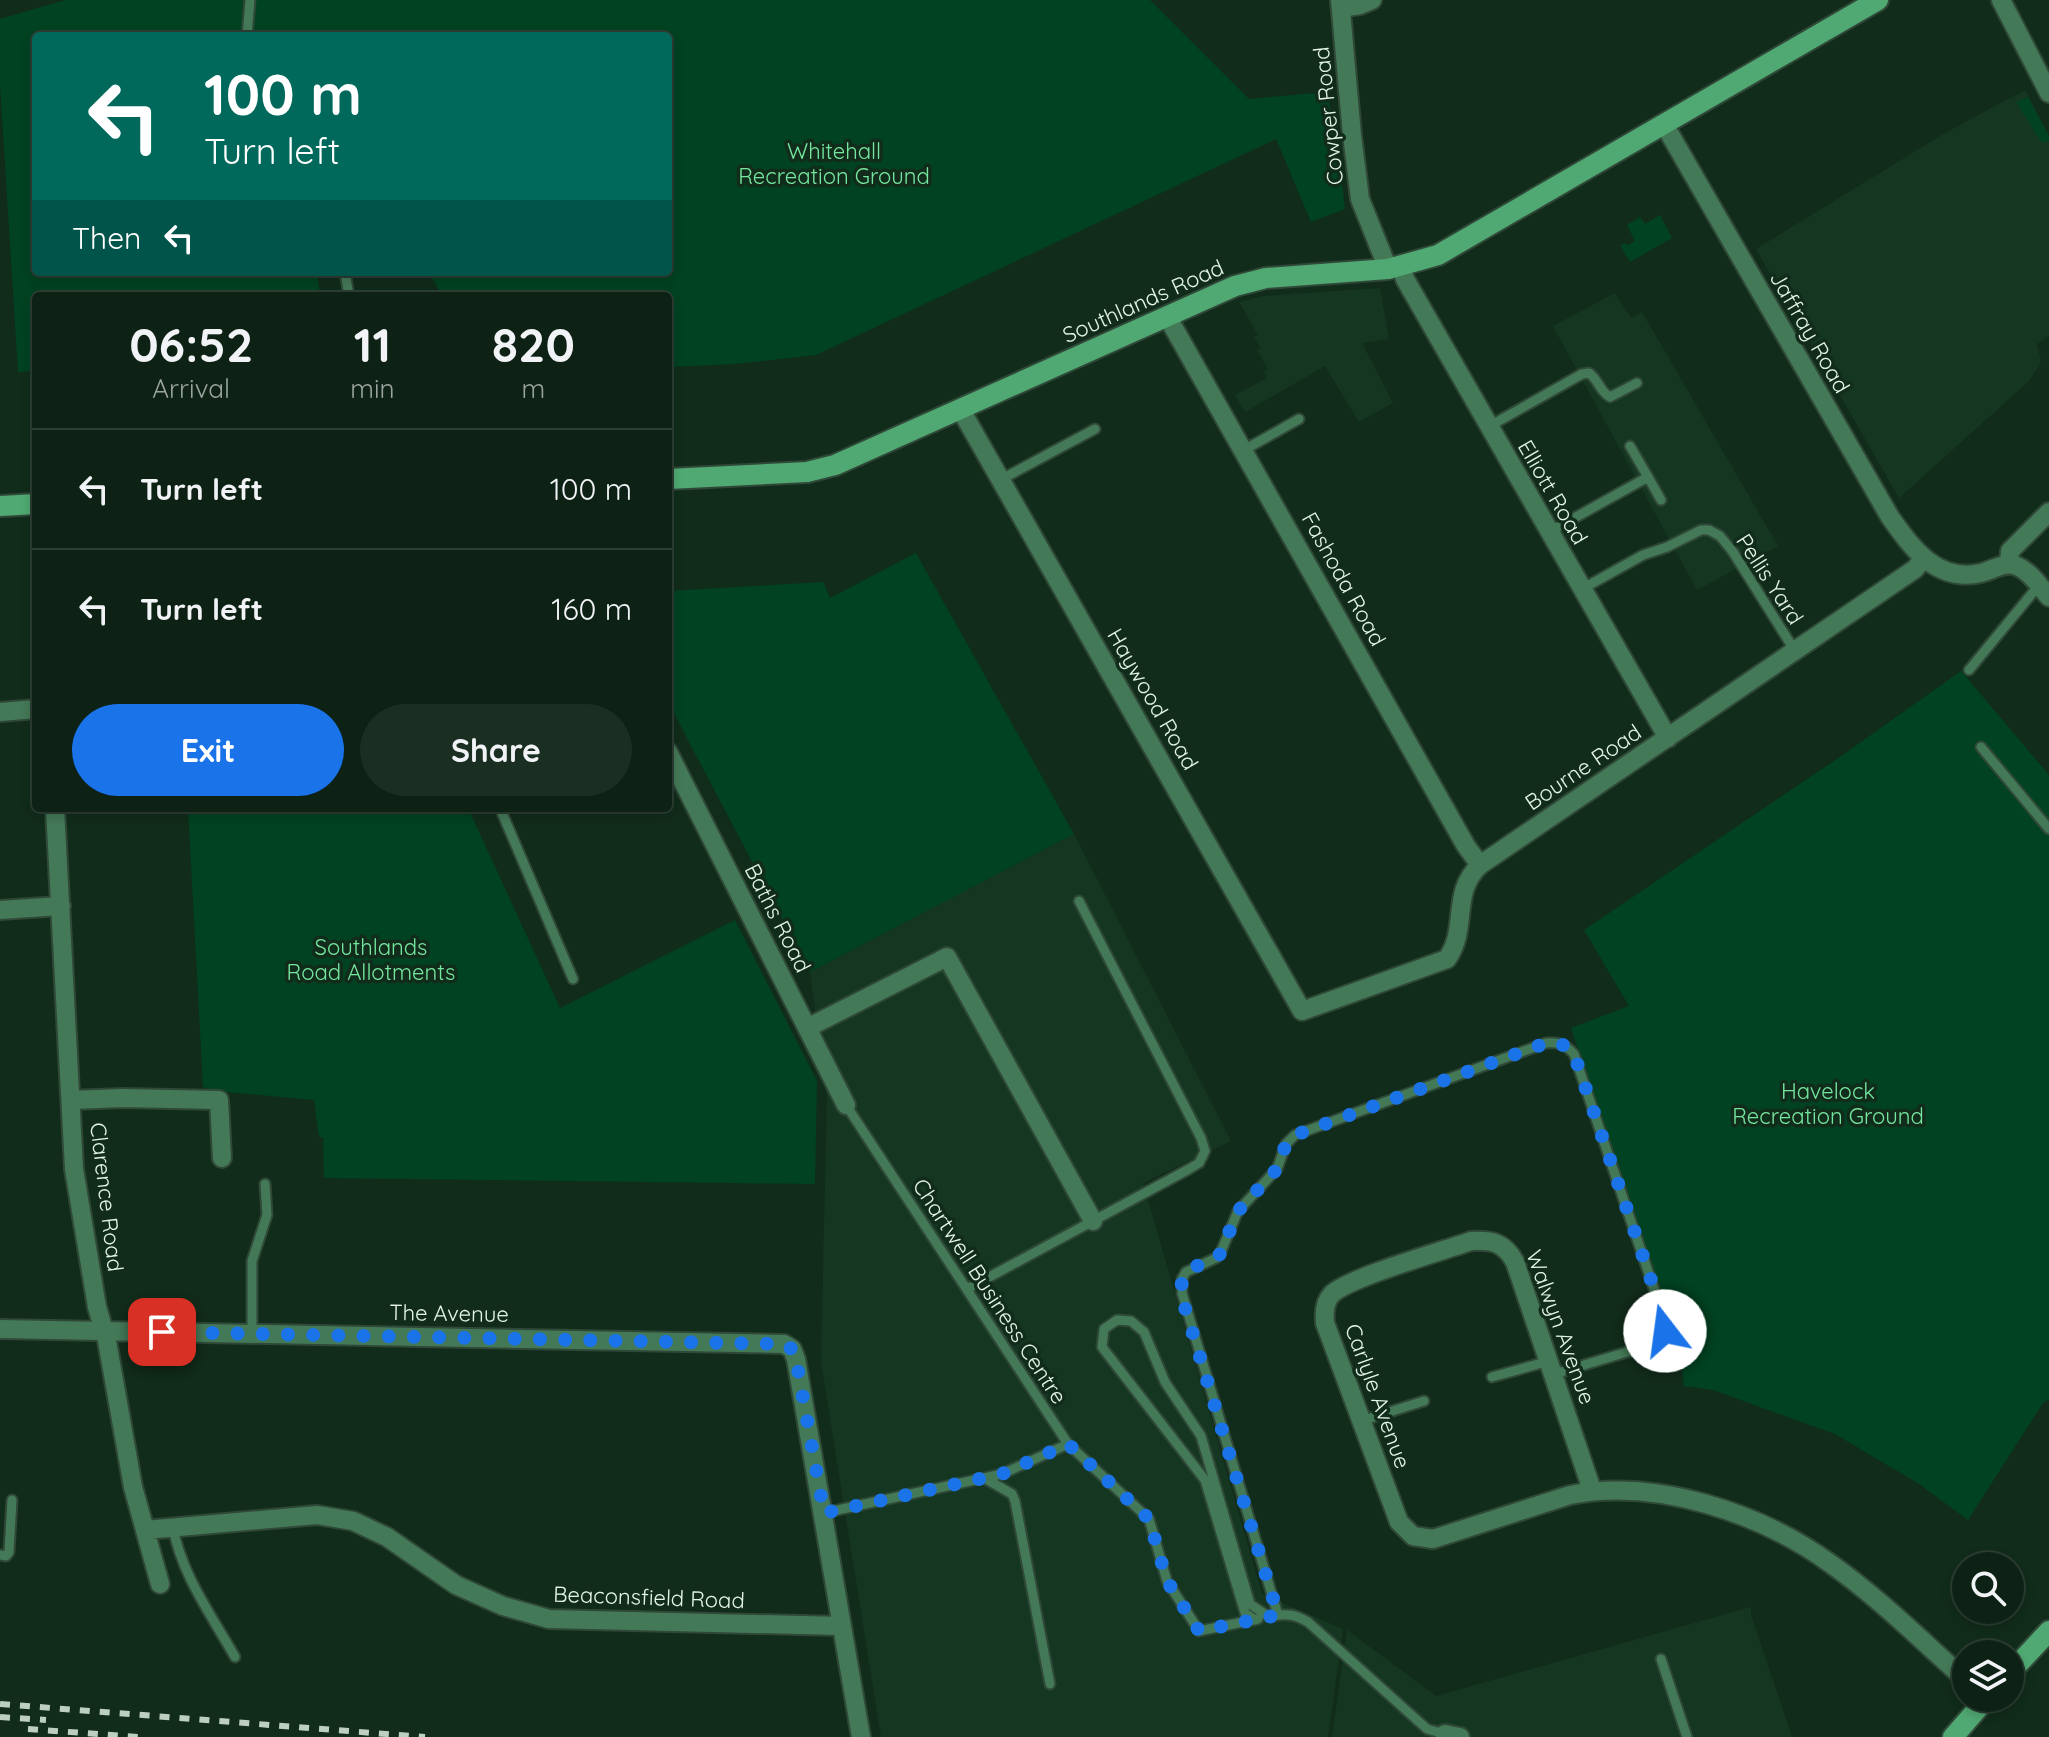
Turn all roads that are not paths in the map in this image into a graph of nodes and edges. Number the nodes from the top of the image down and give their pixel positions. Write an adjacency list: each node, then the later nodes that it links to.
1 (250, 0): 7 (lane)
2 (1372, 0): 5 (street)
3 (1878, 0): 6 (street, Southlands Road)
4 (2001, 0): 8 (street)
5 (1341, 4): 10 (street, Cowper Road)
6 (1851, 7): 9 (street, Southlands Road)
7 (247, 32)
8 (2049, 93)
9 (1664, 124): 10 (street, Southlands Road); 27 (street, Jaffray Road)
10 (1395, 268): 11 (street, Southlands Road); 15 (street, Elliott Road)
11 (1167, 316): 13 (street, Southlands Road); 18 (street, Fashoda Road)
12 (1637, 383): 15 (lane)
13 (961, 410): 20 (street, Southlands Road); 21 (street, Haywood Road)
14 (1299, 419): 18 (lane)
15 (1488, 427): 26 (street, Elliott Road)
16 (1095, 429): 21 (lane)
17 (1630, 446): 19 (lane)
18 (1244, 450): 41 (street, Fashoda Road)
19 (1648, 477): 22 (lane); 26 (lane)
20 (672, 479)
21 (1000, 480): 46 (street, Haywood Road)
22 (1661, 500)
23 (32, 504): 24 (street)
24 (0, 506)
25 (2049, 512): 28 (street)
26 (1549, 532): 29 (street, Elliott Road)
27 (1923, 559): 28 (street); 31 (street, Bourne Road)
28 (2009, 564): 30 (street)
29 (1582, 589): 31 (lane, Pellis Yard); 35 (street, Elliott Road)
30 (2044, 591): 32 (lane)
31 (1795, 651): 35 (street, Bourne Road)
32 (1969, 670)
33 (32, 709): 34 (street)
34 (0, 712)
35 (1668, 738): 41 (street, Bourne Road)
36 (1981, 747): 40 (lane)
37 (672, 760): 47 (street, Baths Road)
38 (55, 812): 43 (street, Clarence Road)
39 (502, 812): 45 (lane)
40 (2049, 829)
41 (1480, 865): 46 (street, Bourne Road)
42 (1079, 901): 52 (lane)
43 (61, 906): 44 (street); 48 (street, Clarence Road)
44 (0, 910)
45 (573, 979)
46 (1302, 1011)
47 (807, 1028): 49 (street, Baths Road); 52 (street)
48 (71, 1100): 50 (street); 56 (street, Clarence Road)
49 (846, 1105): 54 (lane, Chartwell Business Centre)
50 (222, 1158)
51 (265, 1184): 57 (lane)
52 (1093, 1221): 54 (lane)
53 (1347, 1284): 58 (street, Walwyn Avenue); 61 (street, Carlyle Avenue)
54 (967, 1289): 62 (lane, Chartwell Business Centre)
55 (0, 1329): 56 (street, The Avenue)
56 (103, 1331): 57 (street, The Avenue); 68 (street, Clarence Road)
57 (252, 1332): 66 (street, The Avenue)
58 (1552, 1368): 59 (lane); 64 (street, Walwyn Avenue); 71 (lane)
59 (1492, 1377)
60 (1424, 1401): 61 (lane)
61 (1361, 1421): 64 (street, Carlyle Avenue)
62 (1068, 1444): 63 (lane); 72 (lane, Chartwell Business Centre)
63 (982, 1478): 66 (lane); 79 (lane)
64 (1592, 1490): 78 (street)
65 (12, 1500): 69 (lane)
66 (824, 1513): 73 (street)
67 (173, 1527): 68 (street, Beaconsfield Road); 73 (street, Beaconsfield Road); 75 (lane)
68 (145, 1530): 70 (street, Clarence Road)
69 (0, 1555)
70 (160, 1584)
71 (1273, 1616): 72 (lane); 72 (lane); 81 (lane)
72 (1255, 1620)
73 (842, 1626): 82 (street)
74 (2049, 1631): 76 (street)
75 (235, 1657)
76 (2024, 1658)
77 (1661, 1659): 83 (lane)
78 (1952, 1668)
79 (1050, 1684)
80 (1974, 1712): 84 (street)
81 (1452, 1735)
82 (861, 1737)
83 (1687, 1737)
84 (1953, 1737)

